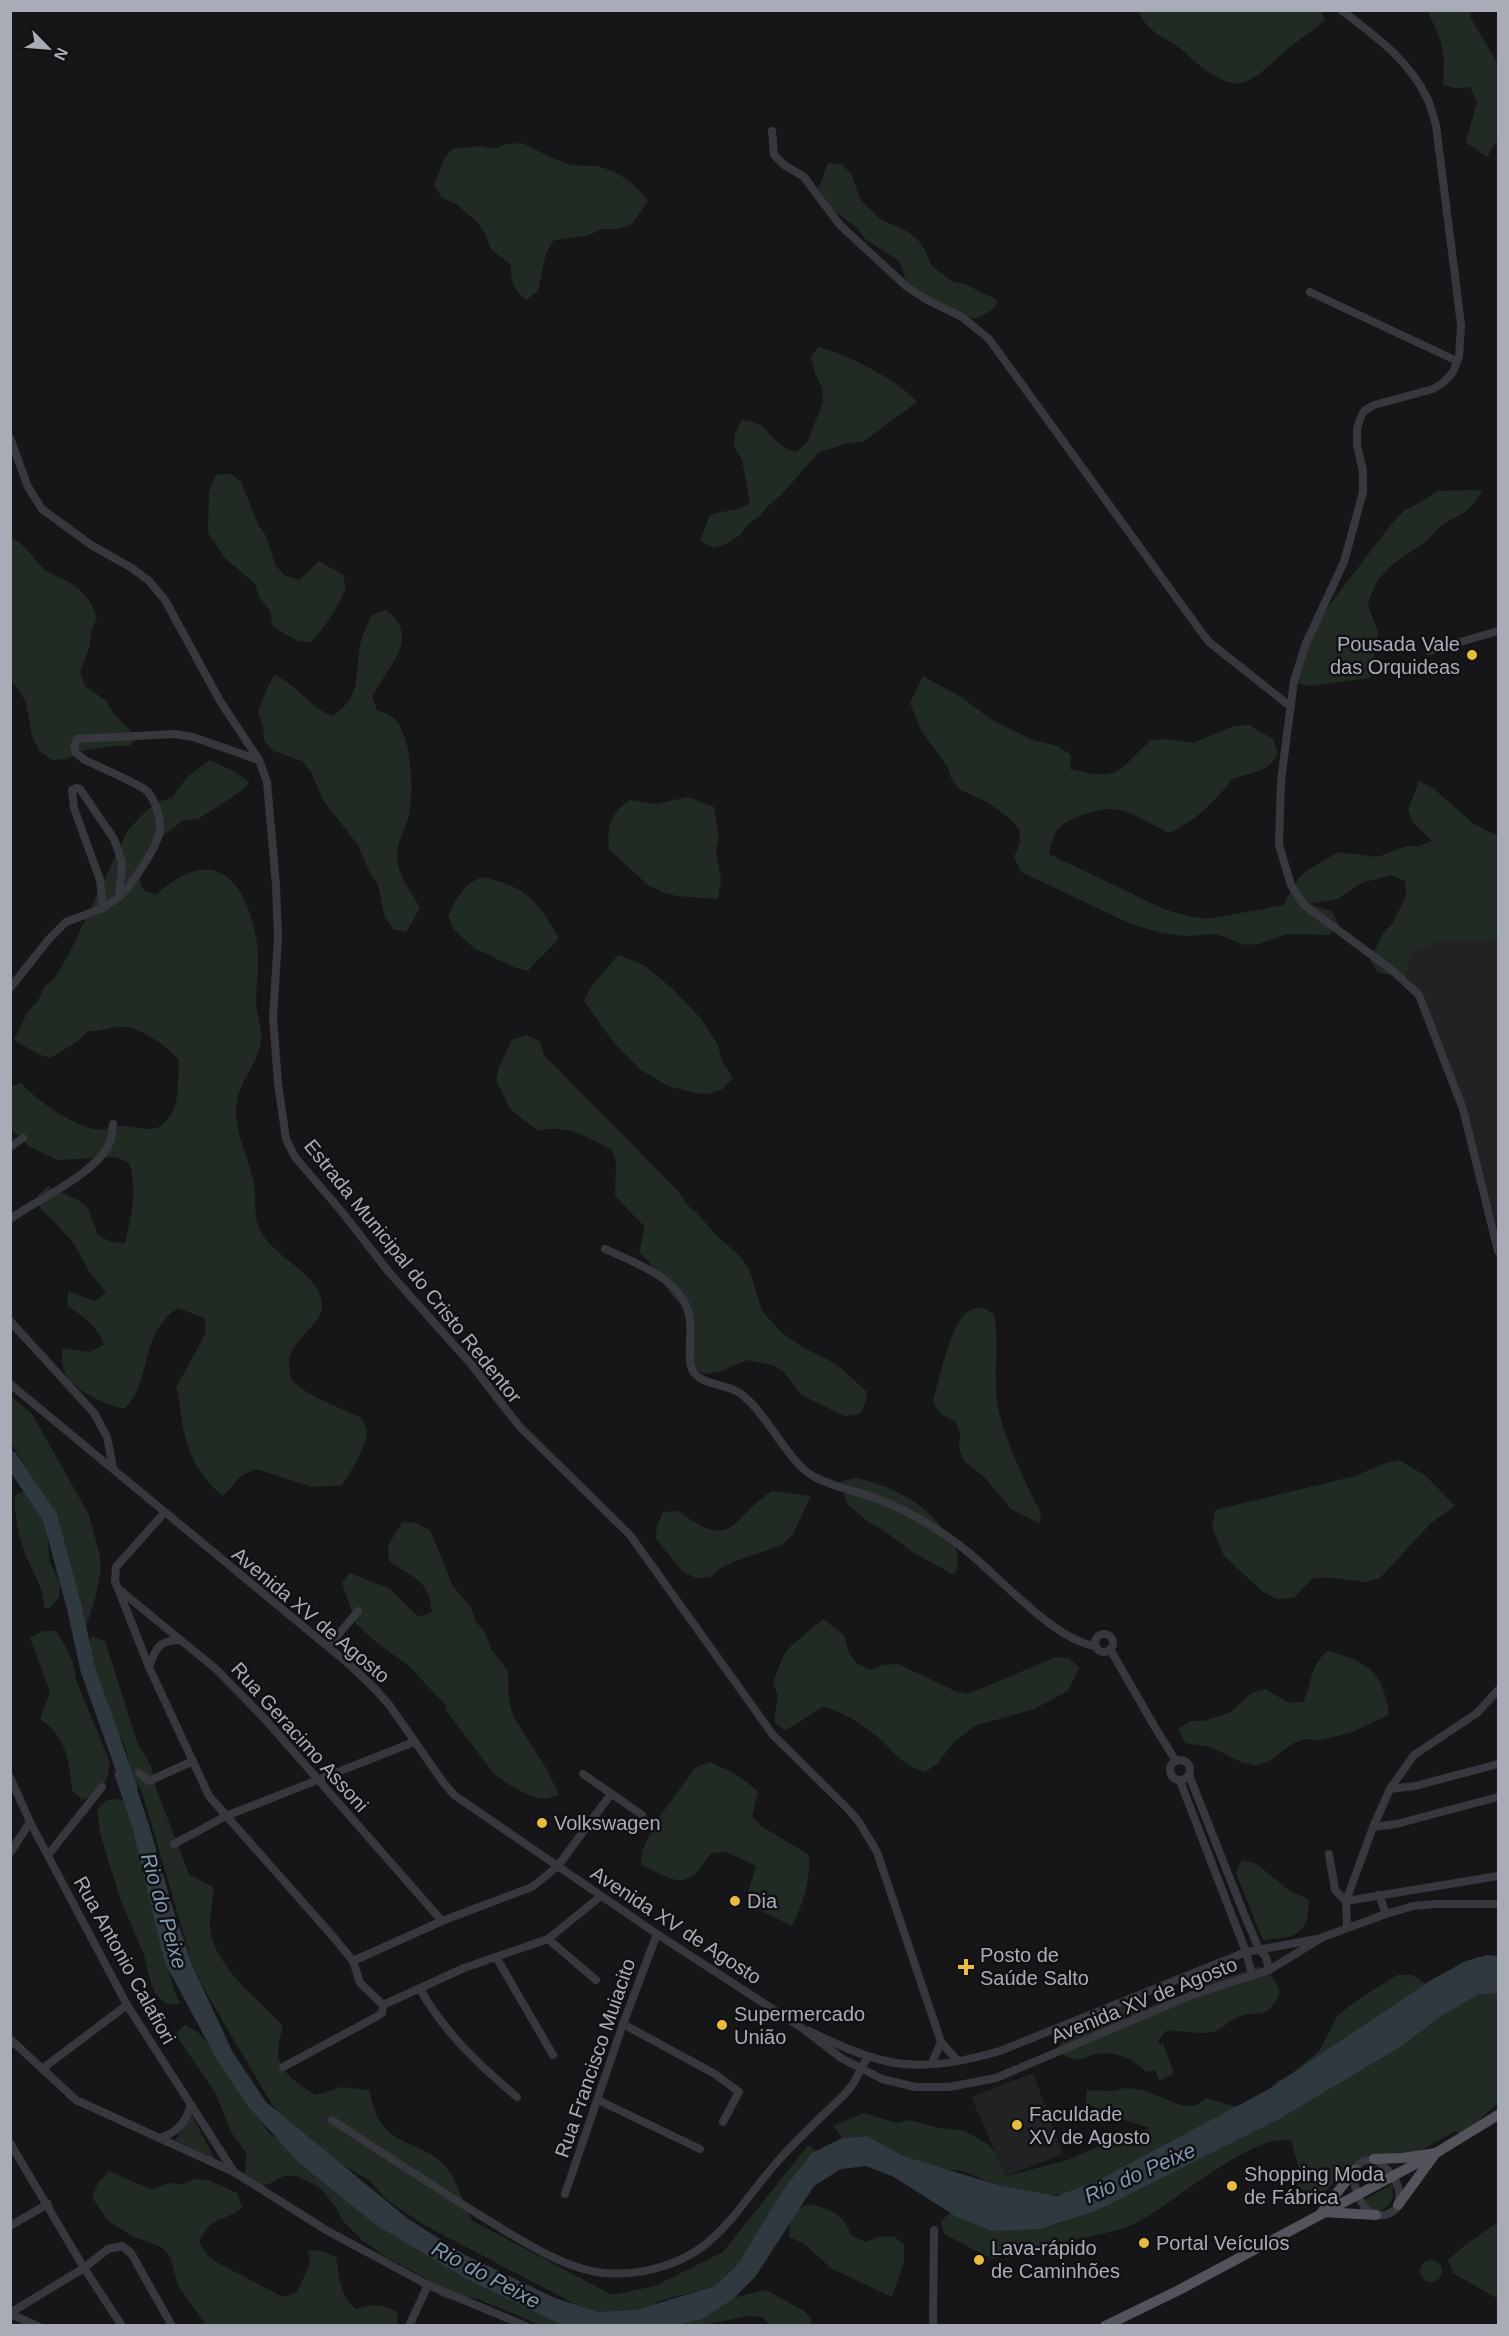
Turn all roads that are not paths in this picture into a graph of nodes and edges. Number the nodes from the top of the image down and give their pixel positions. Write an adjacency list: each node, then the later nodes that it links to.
1 (1341, 10): 4 (street)
2 (772, 131): 8 (street)
3 (1310, 292): 4 (street)
4 (1457, 361): 8 (street)
5 (10, 438): 9 (street, Estrada Municipal do Cristo Redentor)
6 (1498, 631): 7 (street)
7 (1429, 651)
8 (1291, 707): 18 (street)
9 (259, 760): 10 (street); 78 (street, Estrada Municipal do Cristo Redentor)
10 (119, 897): 11 (street); 11 (street)
11 (103, 908): 12 (street)
12 (10, 988)
13 (113, 1124): 16 (street)
14 (23, 1138): 15 (street)
15 (10, 1147)
16 (10, 1219)
17 (605, 1249): 26 (street)
18 (1498, 1251)
19 (10, 1321): 21 (street)
20 (10, 1384): 21 (street, Avenida XV de Agosto)
21 (113, 1468): 22 (street, Avenida XV de Agosto)
22 (164, 1513): 23 (street); 27 (street, Avenida XV de Agosto)
23 (120, 1590): 25 (street, Rua Geracimo Assoni); 29 (street)
24 (358, 1611): 27 (street)
25 (179, 1640): 29 (street); 39 (street, Rua Geracimo Assoni)
26 (1096, 1646): 28 (street); 28 (street)
27 (328, 1647): 31 (street, Avenida XV de Agosto)
28 (1110, 1649): 33 (street)
29 (149, 1667): 32 (street)
30 (1498, 1690): 42 (street)
31 (414, 1742): 39 (street); 53 (street, Avenida XV de Agosto)
32 (193, 1761): 35 (street); 46 (street)
33 (1176, 1761): 37 (street); 40 (street)
34 (1498, 1764): 42 (street)
35 (139, 1773)
36 (583, 1774): 43 (street)
37 (1189, 1775): 40 (street); 65 (street)
38 (10, 1777): 47 (street, Rua Antonio Calafiori)
39 (318, 1780): 46 (street); 60 (street, Rua Geracimo Assoni)
40 (1180, 1781): 66 (street)
41 (102, 1787): 52 (street)
42 (1390, 1789): 48 (street)
43 (611, 1794): 45 (street); 53 (street)
44 (1498, 1797): 48 (street)
45 (642, 1815)
46 (226, 1816): 49 (street); 68 (street)
47 (30, 1822): 50 (street); 52 (street, Rua Antonio Calafiori)
48 (1373, 1827): 57 (street)
49 (174, 1844)
50 (10, 1854)
51 (1329, 1854): 57 (street)
52 (48, 1855): 73 (street, Rua Antonio Calafiori)
53 (557, 1867): 56 (street, Avenida XV de Agosto); 60 (street)
54 (1498, 1876): 55 (street)
55 (1379, 1895): 57 (street); 59 (street)
56 (602, 1896): 62 (street, Avenida XV de Agosto); 64 (street)
57 (1346, 1901): 61 (street)
58 (1498, 1905): 59 (street, Avenida XV de Agosto)
59 (1386, 1914): 61 (street, Avenida XV de Agosto)
60 (442, 1921): 68 (street)
61 (1347, 1928): 63 (street, Avenida XV de Agosto)
62 (657, 1934): 75 (street, Rua Francisco Muiacito); 76 (street, Avenida XV de Agosto)
63 (1323, 1937): 65 (street); 69 (street, Avenida XV de Agosto)
64 (548, 1939): 67 (street); 71 (street)
65 (1259, 1949): 66 (street); 69 (street)
66 (1246, 1952): 70 (street); 81 (street)
67 (496, 1957): 72 (street); 79 (street)
68 (353, 1961): 74 (street)
69 (1269, 1970): 70 (street, Avenida XV de Agosto)
70 (1252, 1975): 85 (street, Avenida XV de Agosto)
71 (596, 1980)
72 (420, 1989): 74 (street); 86 (street)
73 (127, 2005): 84 (street); 88 (street, Rua Antonio Calafiori)
74 (383, 2005): 83 (street)
75 (623, 2024): 87 (street, Rua Francisco Muiacito); 91 (street)
76 (802, 2028): 80 (street); 85 (street, Avenida XV de Agosto)
77 (10, 2039): 84 (street)
78 (941, 2042): 81 (street, Estrada Municipal do Cristo Redentor); 82 (street)
79 (553, 2055)
80 (868, 2056): 82 (street); 85 (street)
81 (957, 2060): 82 (street)
82 (932, 2063)
83 (283, 2067)
84 (42, 2069): 92 (street)
85 (860, 2069): 90 (street)
86 (517, 2097)
87 (598, 2100): 94 (street); 100 (street, Rua Francisco Muiacito)
88 (191, 2105): 92 (street); 98 (street, Rua Antonio Calafiori)
89 (1498, 2115): 95 (main road)
90 (332, 2120)
91 (723, 2122)
92 (162, 2138): 98 (street)
93 (10, 2144): 102 (street)
94 (700, 2149)
95 (1436, 2153): 96 (main road); 99 (main road); 103 (main road)
96 (1374, 2159): 97 (street); 99 (street)
97 (1355, 2170): 101 (street); 104 (main road)
98 (234, 2172): 109 (street)
99 (1393, 2175): 101 (main road); 103 (street)
100 (565, 2194)
101 (1356, 2195): 104 (main road); 105 (street)
102 (48, 2204): 106 (street); 108 (street)
103 (1398, 2205): 105 (street)
104 (1322, 2212): 105 (main road); 117 (main road)
105 (1376, 2215)
106 (10, 2226)
107 (934, 2230): 116 (street)
108 (84, 2268): 110 (street); 112 (street); 113 (street)
109 (428, 2285): 114 (street); 115 (street)
110 (10, 2314): 111 (street)
111 (38, 2325)
112 (122, 2325)
113 (172, 2325)
114 (409, 2325)
115 (526, 2325)
116 (933, 2325)
117 (1105, 2325)

